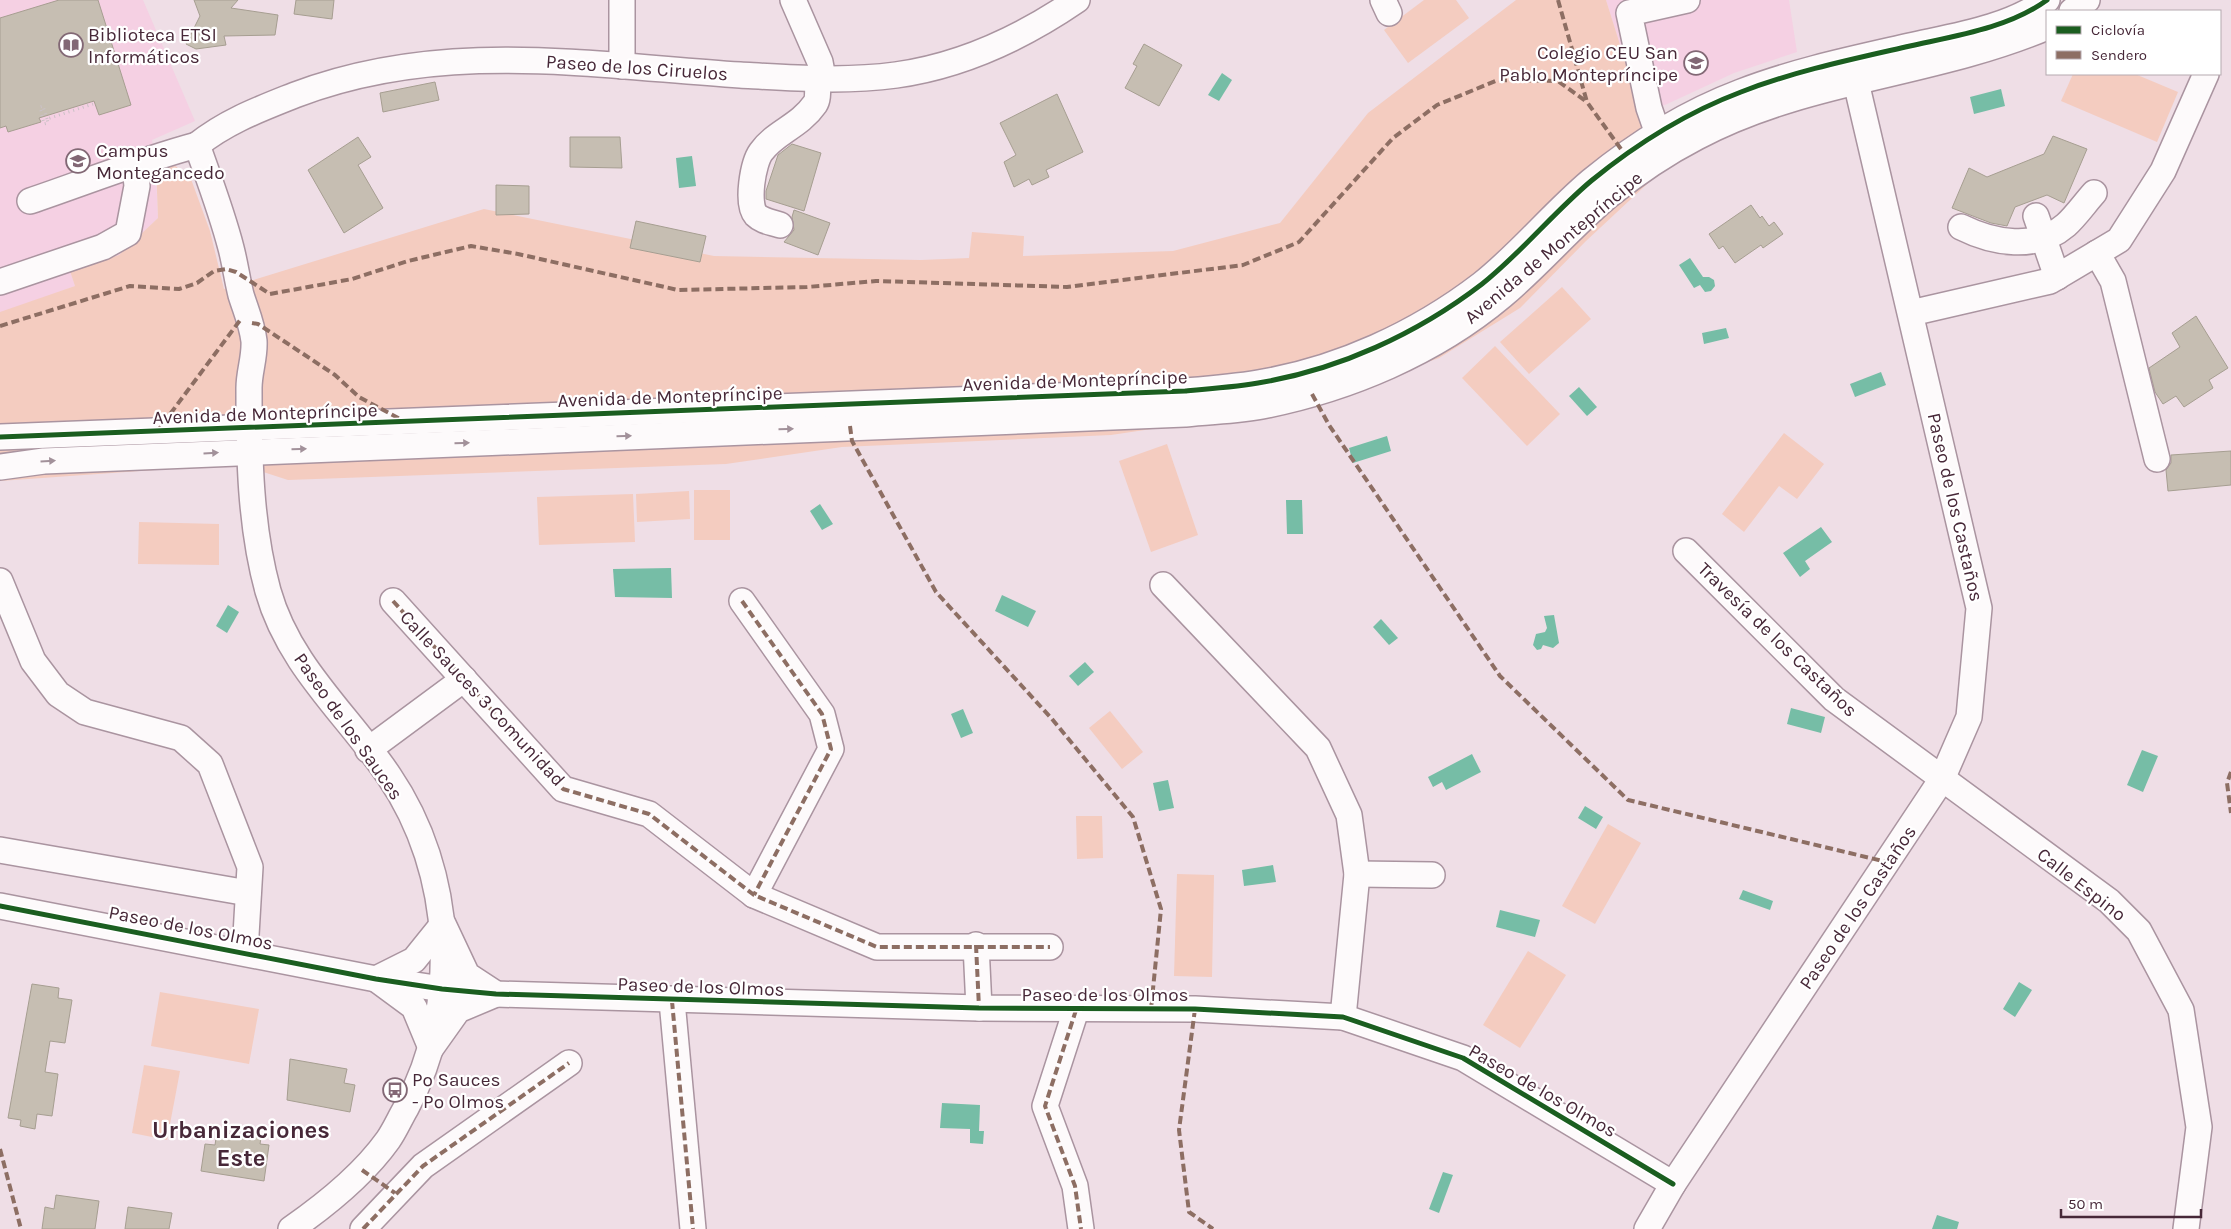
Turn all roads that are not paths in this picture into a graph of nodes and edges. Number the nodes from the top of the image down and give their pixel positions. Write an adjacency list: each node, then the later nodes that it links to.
1 (622, 0): 10 (street)
2 (793, 0): 13 (street)
3 (1077, 0): 13 (street, Paseo de los Ciruelos)
4 (1686, 0): 7 (street)
5 (2047, 0): 11 (street, Avenida de Montepríncipe)
6 (2086, 0): 8 (street)
7 (1628, 6): 14 (street)
8 (2073, 10)
9 (2046, 27): 11 (street, Avenida de Montepríncipe)
10 (622, 66): 13 (street, Paseo de los Ciruelos); 15 (street, Paseo de los Ciruelos)
11 (1854, 71): 14 (street, Avenida de Montepríncipe); 25 (street, Paseo de los Castaños); 27 (street, Avenida de Montepríncipe, one-way to 11)
12 (2206, 75): 22 (street)
13 (820, 78): 19 (street)
14 (1658, 134): 27 (street, Avenida de Montepríncipe)
15 (198, 145): 16 (street); 27 (street, Paseo de los Sauces)
16 (145, 161): 18 (street); 24 (street)
17 (2094, 192): 21 (street)
18 (30, 202)
19 (780, 224)
20 (1961, 226): 21 (street)
21 (2040, 227): 23 (street)
22 (2097, 253): 23 (street); 28 (street)
23 (2056, 277): 25 (street)
24 (0, 282)
25 (1912, 313): 37 (street, Paseo de los Castaños)
26 (0, 437): 27 (street, Avenida de Montepríncipe)
27 (250, 440): 29 (street, Avenida de Montepríncipe, one-way to 27); 36 (street, Paseo de los Sauces)
28 (2157, 458)
29 (0, 467)
30 (1686, 551): 37 (street, Travesía de los Castaños)
31 (0, 581): 41 (street)
32 (1163, 585): 39 (street)
33 (742, 600): 42 (street)
34 (393, 602): 35 (street, Calle Sauces 3 Comunidad)
35 (464, 679): 36 (street); 42 (street, Calle Sauces 3 Comunidad)
36 (368, 750): 44 (street, Paseo de los Sauces)
37 (1942, 779): 58 (street, Paseo de los Castaños); 65 (street, Calle Espino)
38 (0, 850): 41 (street)
39 (1357, 874): 40 (street); 54 (street)
40 (1432, 875)
41 (248, 893): 47 (street)
42 (754, 895): 45 (street, Calle Sauces 3 Comunidad)
43 (0, 906): 47 (street, Paseo de los Olmos)
44 (443, 924): 48 (street); 49 (street, Paseo de los Sauces); 50 (street, Paseo de los Olmos)
45 (976, 945): 46 (street, Calle Sauces 3 Comunidad); 52 (street)
46 (1050, 947)
47 (245, 952): 48 (street, Paseo de los Olmos)
48 (376, 979): 49 (street, Paseo de los Olmos); 55 (street, Paseo de los Olmos)
49 (442, 989): 50 (street, Paseo de los Olmos); 55 (street, Paseo de los Sauces)
50 (496, 994): 51 (street, Paseo de los Olmos); 55 (street, Paseo de los Olmos)
51 (672, 1001): 52 (street, Paseo de los Olmos); 62 (street)
52 (979, 1008): 53 (street, Paseo de los Olmos)
53 (1076, 1010): 54 (street, Paseo de los Olmos); 63 (street)
54 (1343, 1017): 58 (street, Paseo de los Olmos)
55 (431, 1048): 57 (street, Paseo de los Sauces)
56 (570, 1064): 59 (street)
57 (362, 1170): 59 (street); 60 (street, Paseo de los Sauces)
58 (1673, 1184): 64 (street, Paseo de los Castaños)
59 (395, 1193): 61 (street)
60 (292, 1229)
61 (363, 1229)
62 (693, 1229)
63 (1081, 1229)
64 (1647, 1229)
65 (2186, 1229)

